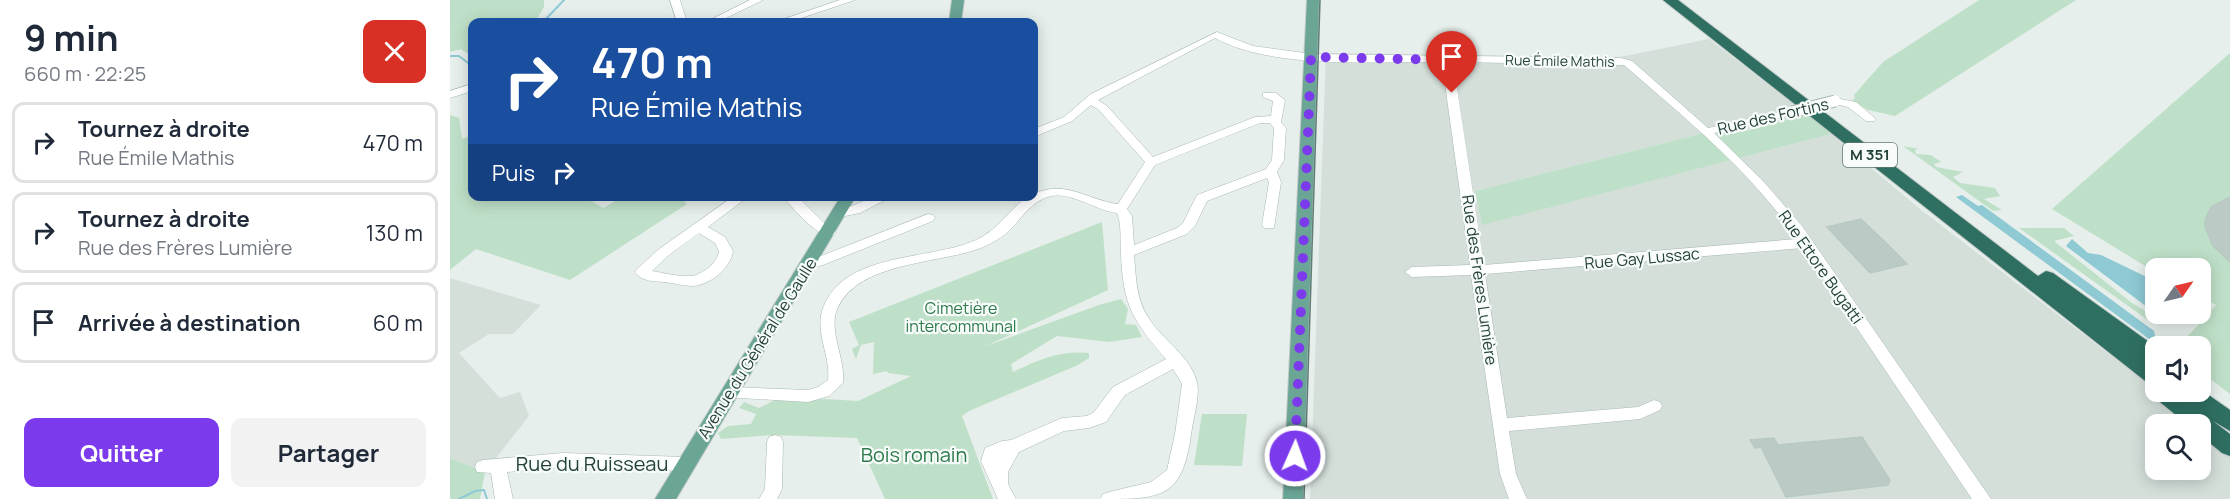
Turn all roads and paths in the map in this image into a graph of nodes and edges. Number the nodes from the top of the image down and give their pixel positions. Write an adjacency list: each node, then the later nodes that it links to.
1 (675, 0): 7 (street)
2 (758, 0): 8 (street)
3 (850, 0): 9 (street)
4 (958, 0): 10 (main road)
5 (1313, 0): 11 (main road)
6 (1674, 1): 37 (highway, M 351); 41 (highway, M 351)
7 (681, 18)
8 (720, 18)
9 (793, 18)
10 (956, 18)
11 (1311, 57): 12 (street, Rue Émile Mathis); 17 (street, Rue Émile Mathis); 66 (main road)
12 (1448, 60): 13 (street, Rue Émile Mathis); 39 (street, Rue des Frères Lumière)
13 (1628, 63): 21 (street, Rue Ettore Bugatti)
14 (468, 88): 15 (street)
15 (450, 95)
16 (1267, 95): 19 (street)
17 (1092, 101): 20 (street); 22 (street)
18 (1870, 119): 21 (street, Rue des Fortins, bridge)
19 (1276, 122): 22 (street); 23 (street)
20 (1038, 132)
21 (1705, 132): 35 (street, Rue Ettore Bugatti)
22 (1151, 162): 30 (street)
23 (1270, 172): 32 (street); 36 (street)
24 (1038, 196): 30 (street)
25 (736, 201): 33 (street)
26 (794, 201): 34 (street)
27 (876, 201): 29 (street)
28 (1028, 201): 47 (street)
29 (845, 205): 34 (main road, Avenue du Général de Gaulle)
30 (1121, 209): 36 (street)
31 (928, 218): 38 (street)
32 (1269, 225)
33 (699, 228): 33 (street)
34 (829, 232): 38 (main road, Avenue du Général de Gaulle)
35 (1806, 243): 39 (street, Rue Gay Lussac); 68 (street, Rue Ettore Bugatti)
36 (1129, 252): 44 (street)
37 (2022, 262): 42 (highway); 43 (highway, M 351)
38 (810, 263): 47 (main road, Avenue du Général de Gaulle)
39 (1478, 270): 40 (street, Rue Gay Lussac); 55 (street, Rue des Frères Lumière)
40 (1412, 272)
41 (2054, 299): 45 (highway, M 351); 46 (highway)
42 (2145, 350)
43 (2145, 357)
44 (1175, 361): 60 (street); 61 (street)
45 (2145, 369)
46 (2145, 377)
47 (730, 393): 59 (main road, Avenue du Général de Gaulle)
48 (2211, 401): 53 (highway)
49 (2174, 402): 58 (highway)
50 (2186, 402): 56 (highway)
51 (2203, 402): 54 (highway)
52 (1654, 406): 55 (street)
53 (2230, 414)
54 (2230, 422)
55 (1500, 425): 67 (street, Rue des Frères Lumière)
56 (2230, 436)
57 (775, 442): 64 (street)
58 (2230, 447)
59 (685, 464): 62 (street, Rue du Ruisseau); 63 (main road, Avenue du Général de Gaulle)
60 (1003, 492)
61 (1128, 497): 65 (street)
62 (504, 499)
63 (665, 499)
64 (768, 499)
65 (1109, 499)
66 (1293, 499)
67 (1518, 499)
68 (1982, 499)

